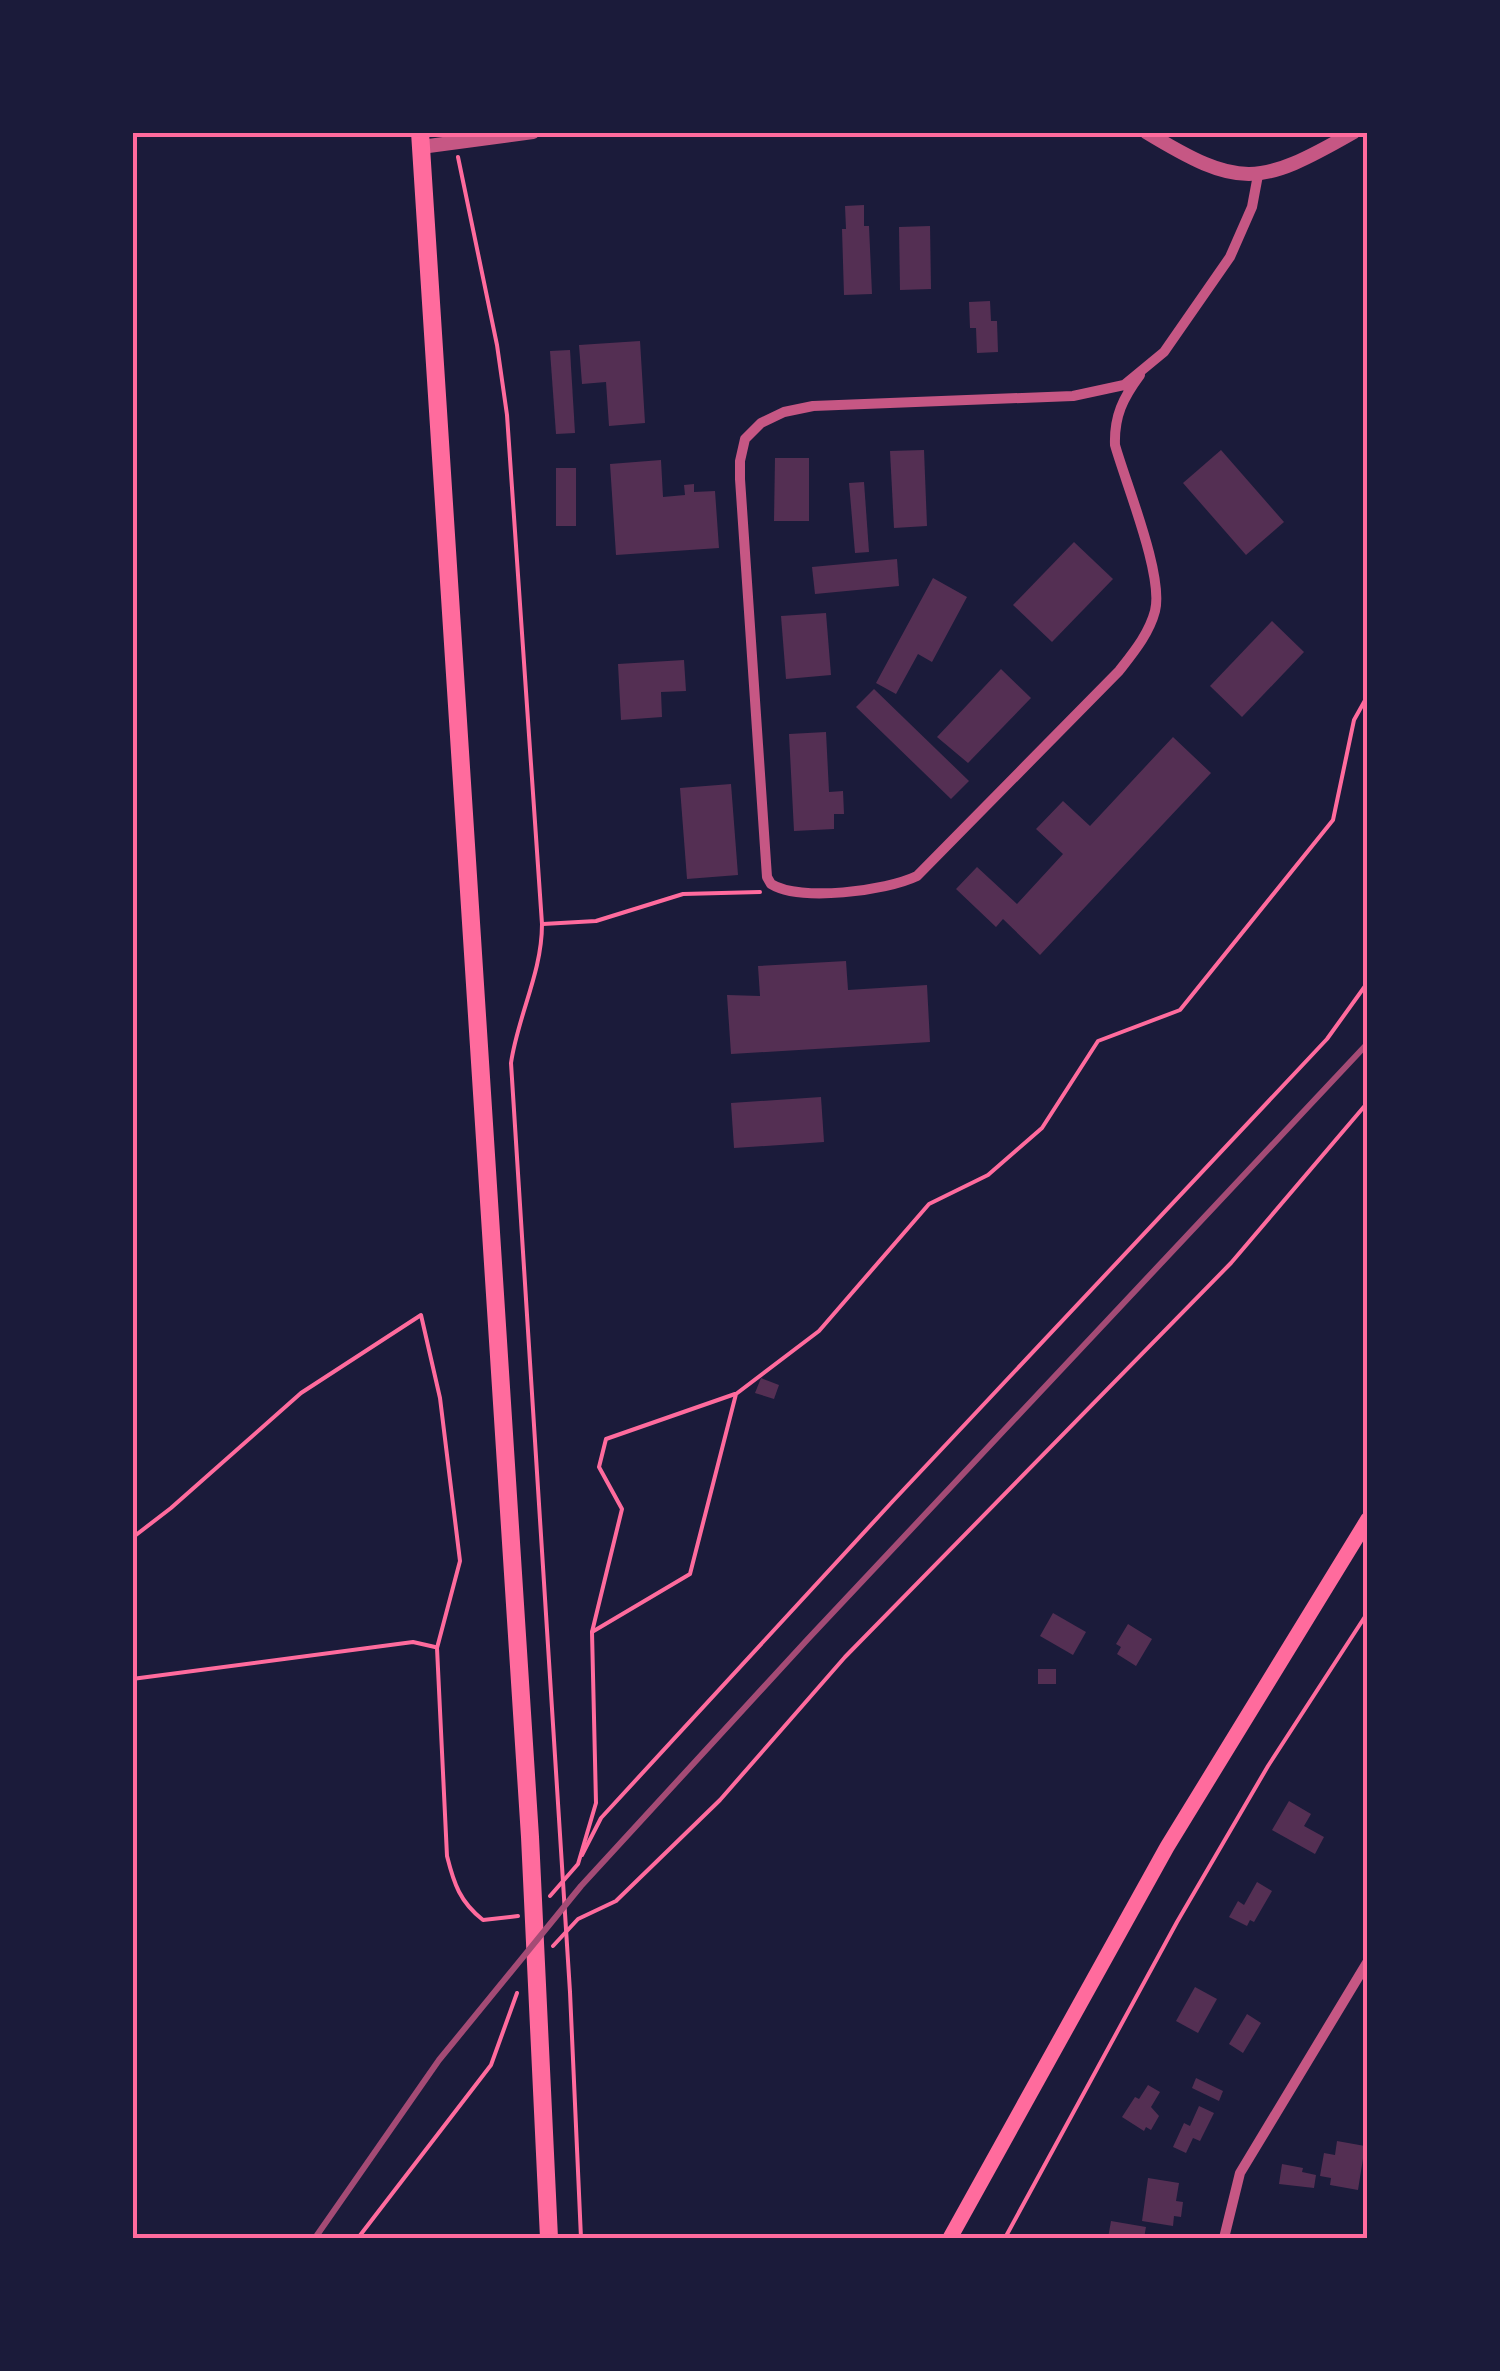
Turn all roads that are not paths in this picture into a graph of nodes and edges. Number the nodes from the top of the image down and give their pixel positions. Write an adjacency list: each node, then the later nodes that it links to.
1 (533, 132): 4 (street)
2 (1146, 132): 5 (street)
3 (1354, 132): 5 (street)
4 (421, 140): 9 (highway)
5 (1258, 174): 6 (street)
6 (1140, 374): 6 (street)
7 (1368, 1519): 10 (main road)
8 (1368, 1961): 11 (street)
9 (548, 2238)
10 (950, 2238)
11 (1224, 2238)

